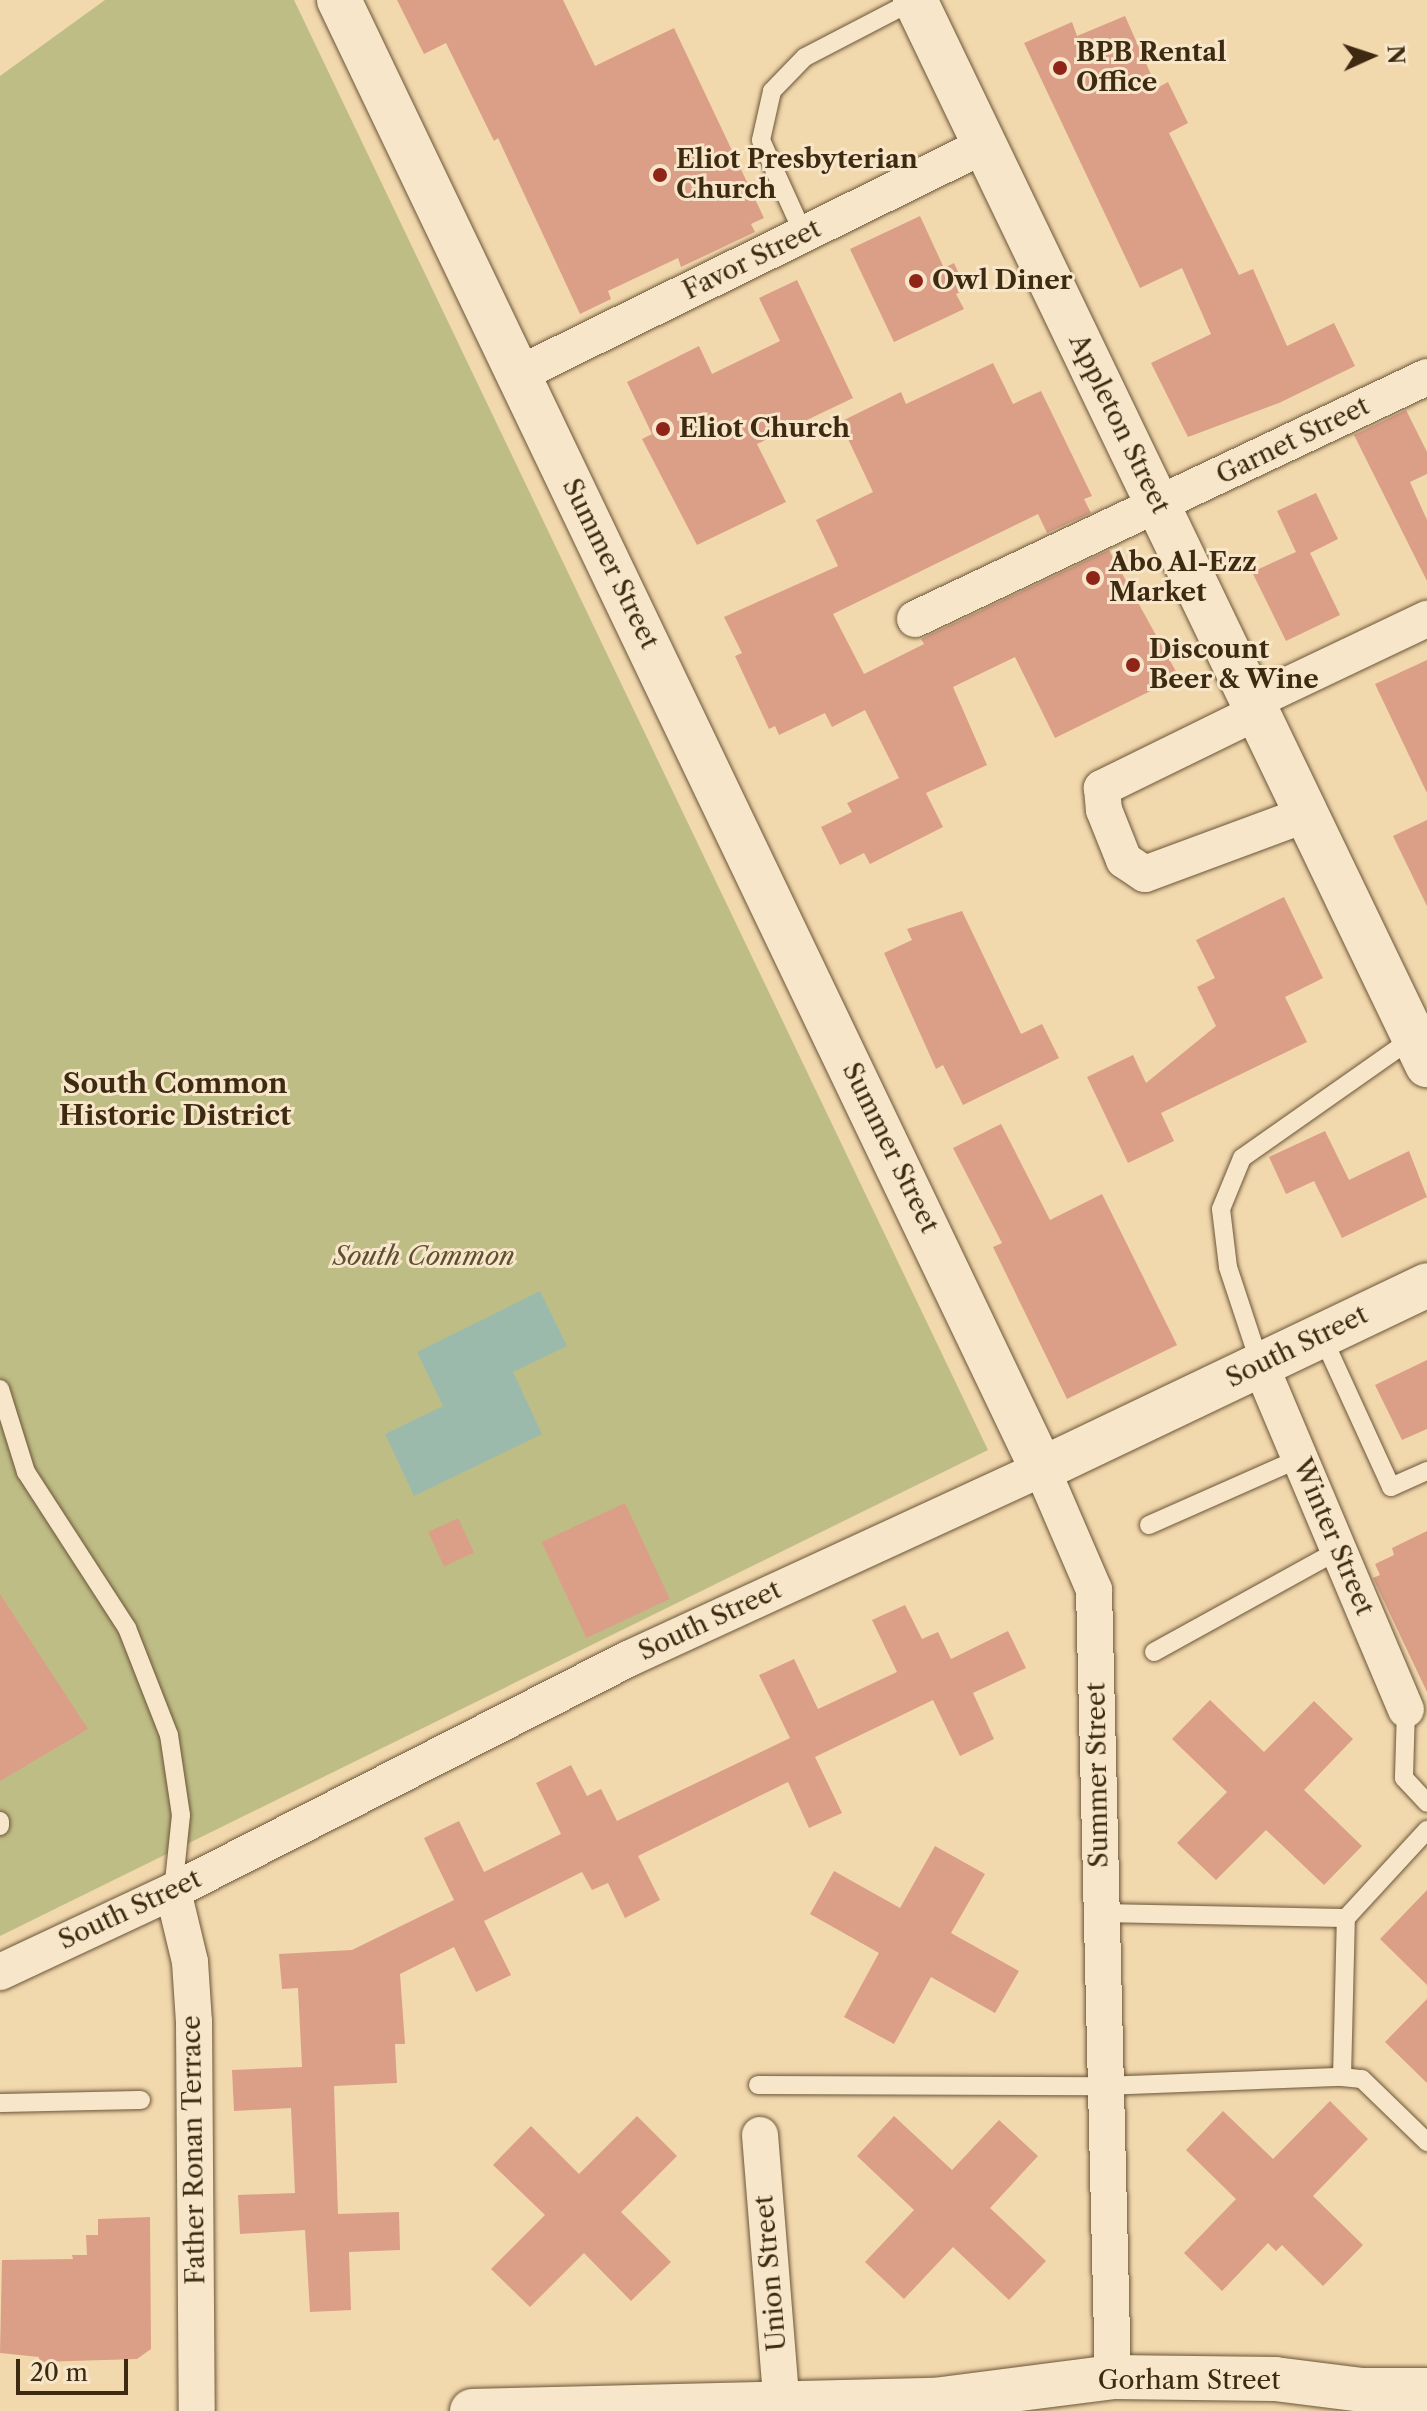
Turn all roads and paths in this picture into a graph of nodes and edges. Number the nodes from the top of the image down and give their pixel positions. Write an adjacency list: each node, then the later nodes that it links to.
1 (339, 0): 5 (main road, Summer Street)
2 (915, 0): 3 (main road, Appleton Street); 4 (lane)
3 (985, 145): 4 (street, Favor Street); 7 (main road, Appleton Street)
4 (804, 235): 5 (street, Favor Street)
5 (519, 374): 18 (main road, Summer Street)
6 (1427, 377): 7 (street, Garnet Street)
7 (1159, 506): 8 (street, Garnet Street); 10 (main road, Appleton Street)
8 (915, 619)
9 (1427, 619): 10 (street)
10 (1255, 707): 11 (main road, Appleton Street); 11 (street)
11 (1307, 814): 12 (main road, Appleton Street)
12 (1420, 1051): 15 (lane)
13 (1427, 1285): 14 (main road, South Street)
14 (1321, 1334): 15 (main road, South Street); 19 (lane)
15 (1260, 1364): 17 (street, Winter Street); 18 (main road, South Street)
16 (0, 1389): 26 (lane)
17 (1300, 1458): 20 (lane); 21 (street, Winter Street)
18 (1042, 1469): 26 (street, South Street); 27 (street, Summer Street)
19 (1427, 1471)
20 (1149, 1525)
21 (1339, 1550): 22 (lane); 23 (street, Winter Street)
22 (1154, 1652)
23 (1406, 1709): 24 (lane)
24 (1427, 1803)
25 (1427, 1830): 28 (lane)
26 (173, 1891): 29 (street, South Street); 42 (street, Father Ronan Terrace)
27 (1100, 1913): 28 (lane); 32 (street, Summer Street)
28 (1346, 1918): 30 (lane)
29 (0, 1972)
30 (1342, 2077): 32 (lane); 36 (lane)
31 (758, 2085): 32 (lane)
32 (1103, 2086): 37 (street, Summer Street)
33 (141, 2100): 34 (lane)
34 (0, 2103)
35 (760, 2135): 41 (street, Union Street)
36 (1427, 2142)
37 (1113, 2377): 39 (main road, Gorham Street); 40 (main road, Gorham Street)
38 (1427, 2390): 39 (main road, Gorham Street)
39 (1346, 2400)
40 (938, 2406): 41 (main road, Gorham Street); 44 (main road)
41 (782, 2407): 43 (main road, Gorham Street)
42 (197, 2411)
43 (472, 2411)
44 (1053, 2411)

